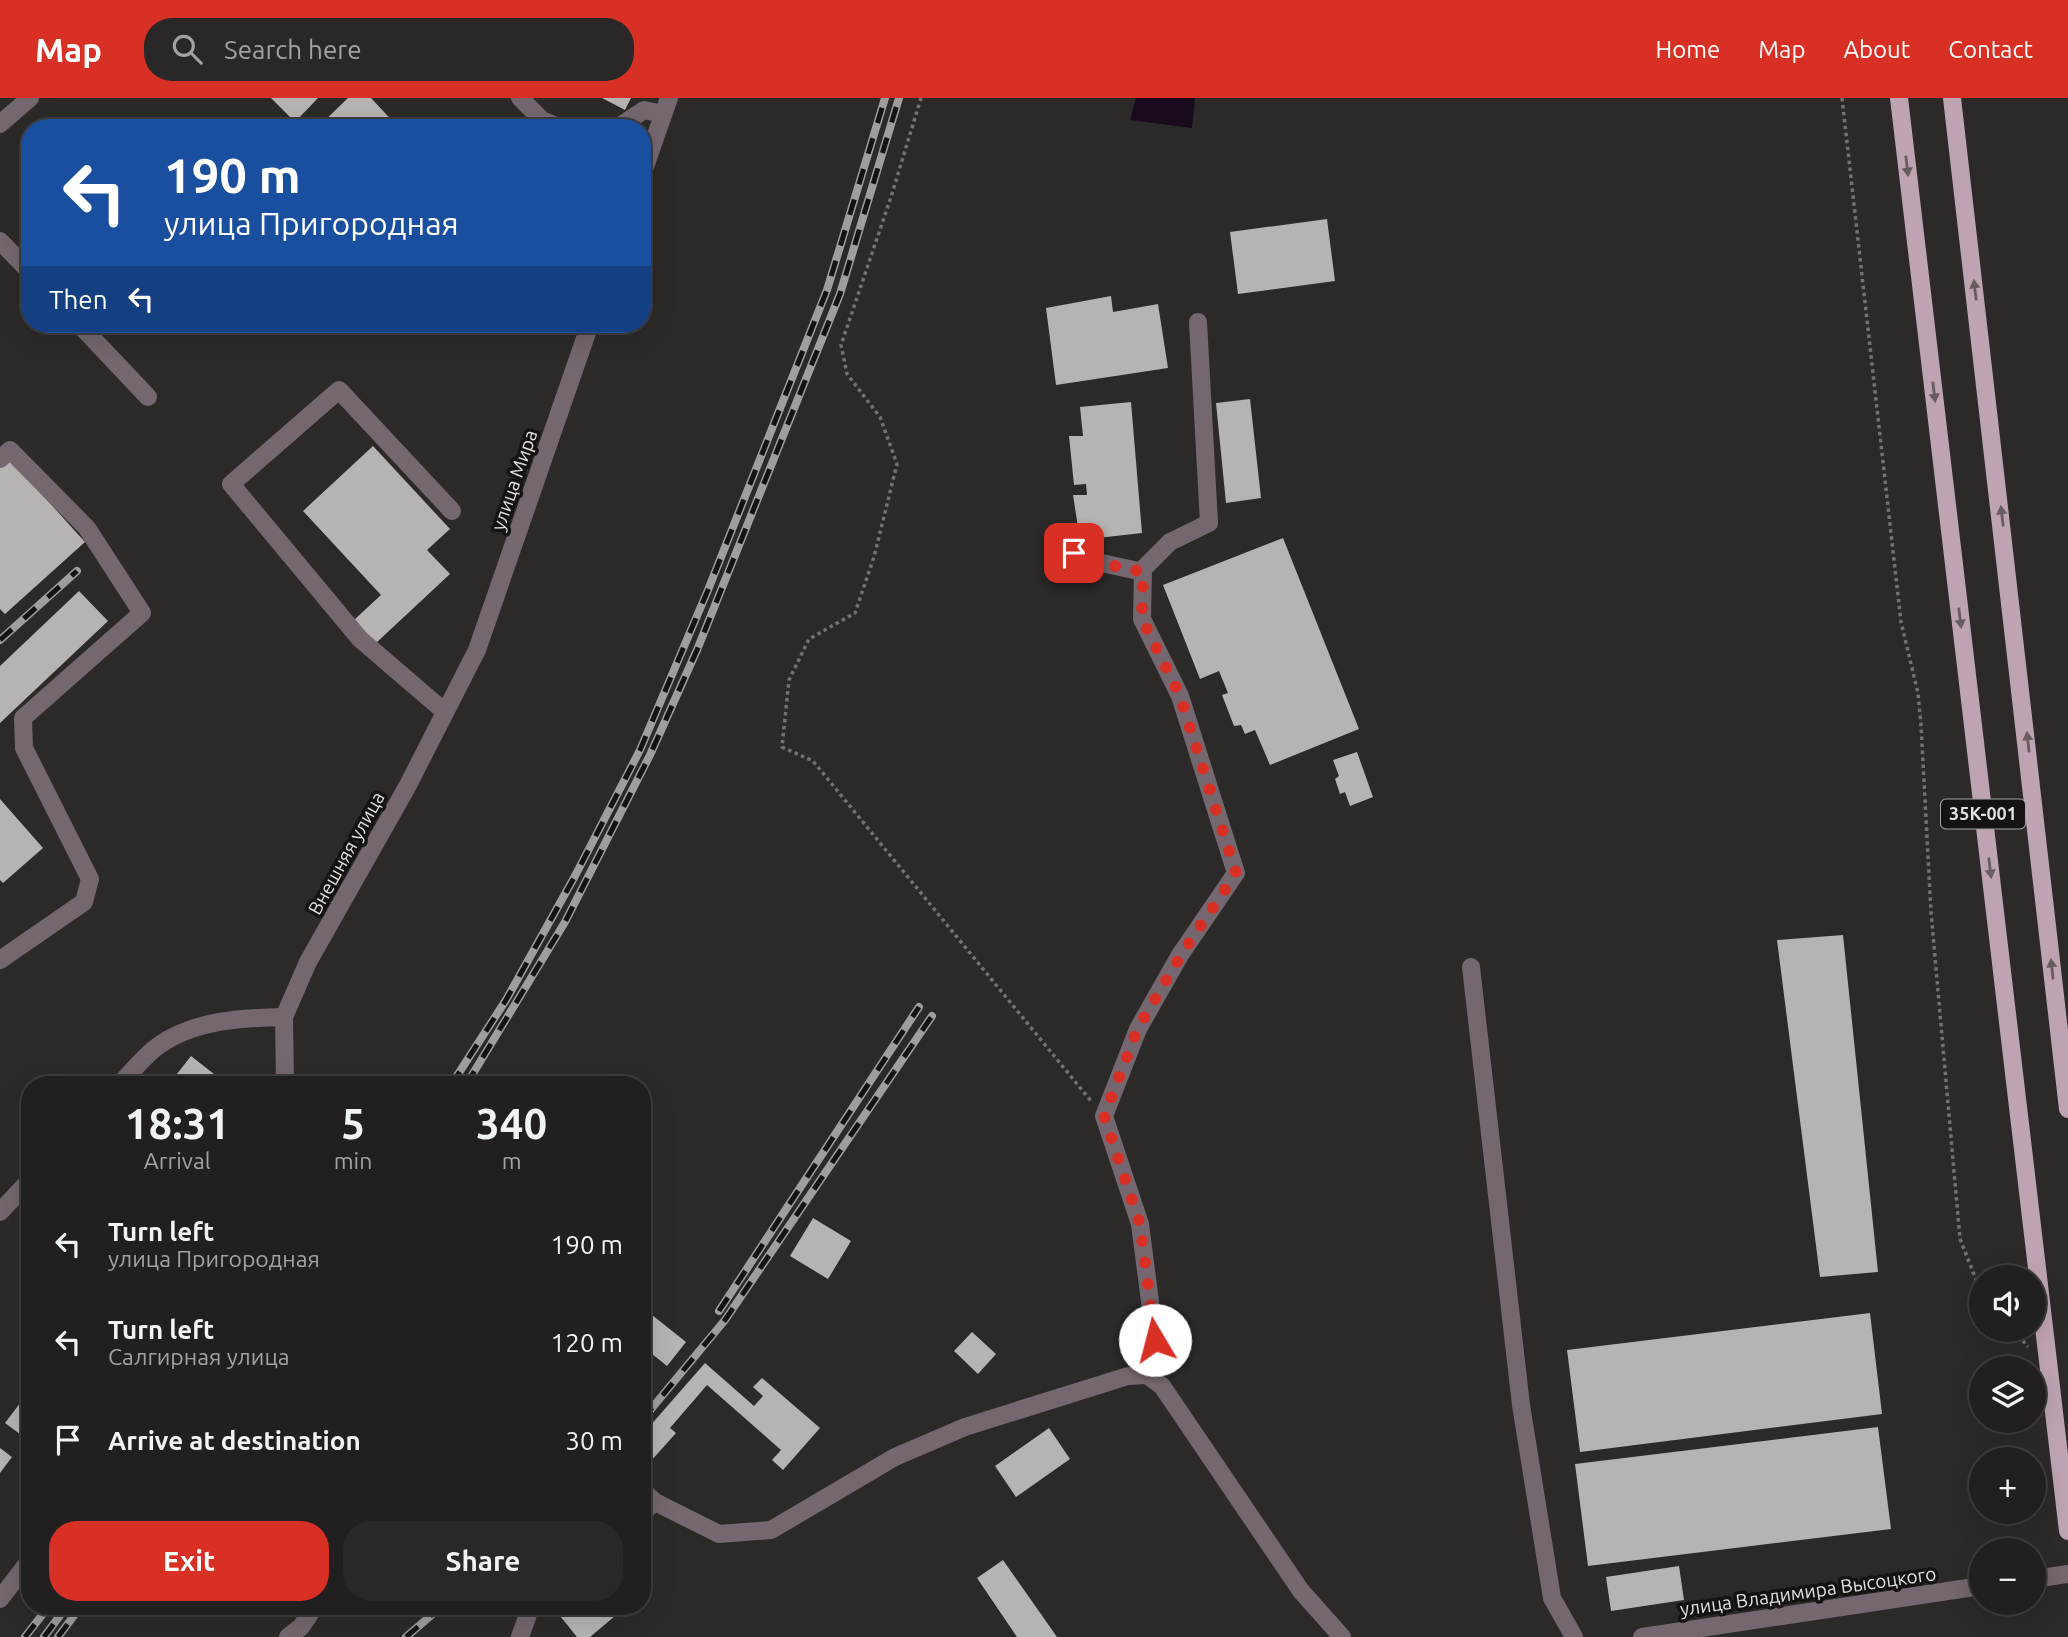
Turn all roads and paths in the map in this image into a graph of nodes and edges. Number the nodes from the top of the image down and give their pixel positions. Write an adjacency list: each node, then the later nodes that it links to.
1 (30, 98): 10 (street)
2 (520, 98): 8 (street)
3 (921, 98): 30 (path)
4 (1842, 98): 33 (path)
5 (1899, 98): 36 (main road, 35К-001, one-way to 36)
6 (1952, 98): 29 (main road, 35К-001, one-way to 6)
7 (666, 106): 9 (street); 11 (street)
8 (541, 119)
9 (630, 119)
10 (0, 124)
11 (651, 148)
12 (0, 241): 13 (street)
13 (21, 263)
14 (1198, 322): 21 (street)
15 (88, 333): 17 (street)
16 (587, 333): 22 (street, улица Мира)
17 (148, 397)
18 (0, 459): 24 (street)
19 (452, 511): 23 (street)
20 (1072, 541): 21 (street)
21 (1143, 572): 30 (street)
22 (477, 650): 23 (street, Внешняя улица)
23 (445, 712): 26 (street, Внешняя улица)
24 (0, 960)
25 (1471, 967): 47 (street)
26 (284, 1017): 27 (street); 28 (street, Внешняя улица)
27 (128, 1076)
28 (285, 1076)
29 (2068, 1110)
30 (1104, 1116): 34 (street)
31 (21, 1190): 32 (street)
32 (0, 1212)
33 (1970, 1265)
34 (1147, 1375): 35 (street); 46 (street)
35 (651, 1504)
36 (2068, 1531)
37 (21, 1572): 41 (street)
38 (2068, 1574): 39 (street)
39 (2046, 1577)
40 (1969, 1589): 48 (street, улица Владимира Высоцкого)
41 (0, 1599)
42 (309, 1615): 44 (street)
43 (528, 1615): 45 (street)
44 (288, 1637)
45 (520, 1637)
46 (1342, 1637)
47 (1574, 1637)
48 (1642, 1637)

